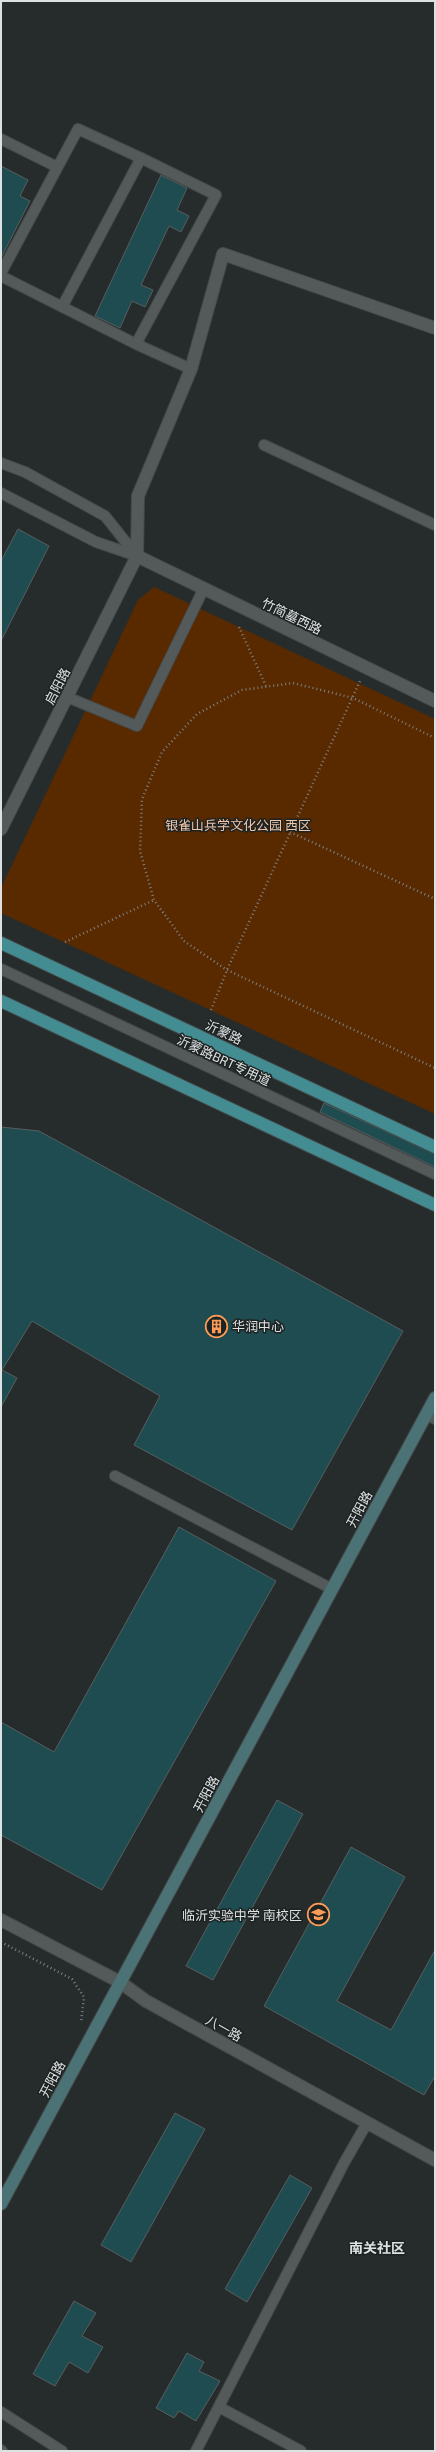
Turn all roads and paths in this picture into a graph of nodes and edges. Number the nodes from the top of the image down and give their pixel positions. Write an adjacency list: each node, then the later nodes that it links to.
1 (1, 139): 3 (lane)
2 (141, 158): 3 (lane); 5 (lane); 7 (lane)
3 (57, 167): 4 (lane)
4 (1, 274): 5 (lane)
5 (62, 307): 7 (lane)
6 (435, 328): 8 (street)
7 (136, 344): 8 (lane)
8 (191, 369): 13 (street)
9 (264, 445): 12 (lane)
10 (1, 463): 13 (lane)
11 (1, 493): 13 (lane)
12 (435, 525)
13 (137, 556): 14 (street, 竹简墓西路); 18 (street, 启阳路)
14 (204, 588): 16 (street, 竹简墓西路); 18 (lane)
15 (239, 627): 17 (path)
16 (367, 668): 19 (path); 20 (street, 竹简墓西路)
17 (266, 686): 19 (path); 25 (path)
18 (67, 697): 22 (street, 启阳路)
19 (352, 698): 21 (path); 23 (path)
20 (435, 701)
21 (435, 738)
22 (1, 829)
23 (290, 832): 24 (path); 29 (path)
24 (435, 899)
25 (154, 900): 26 (path); 29 (path)
26 (65, 942)
27 (1, 943): 33 (main road, 沂蒙路)
28 (1, 969): 34 (lane, 沂蒙路BRT专用道)
29 (226, 970): 31 (path); 32 (path)
30 (1, 1001): 35 (main road)
31 (211, 1010)
32 (435, 1068)
33 (435, 1147)
34 (435, 1174)
35 (435, 1205)
36 (435, 1398): 37 (street, 开阳路)
37 (431, 1416): 39 (street, 开阳路)
38 (115, 1476): 39 (lane)
39 (332, 1589): 42 (street, 开阳路)
40 (1, 1920): 42 (street, 八一路)
41 (1, 1942): 43 (path)
42 (120, 1982): 44 (street, 八一路); 46 (street, 开阳路)
43 (81, 2024)
44 (367, 2123): 45 (street, 八一路); 47 (lane)
45 (435, 2160)
46 (1, 2204)
47 (219, 2407): 50 (lane); 51 (lane)
48 (1, 2412): 49 (lane)
49 (62, 2451)
50 (196, 2451)
51 (301, 2451)

